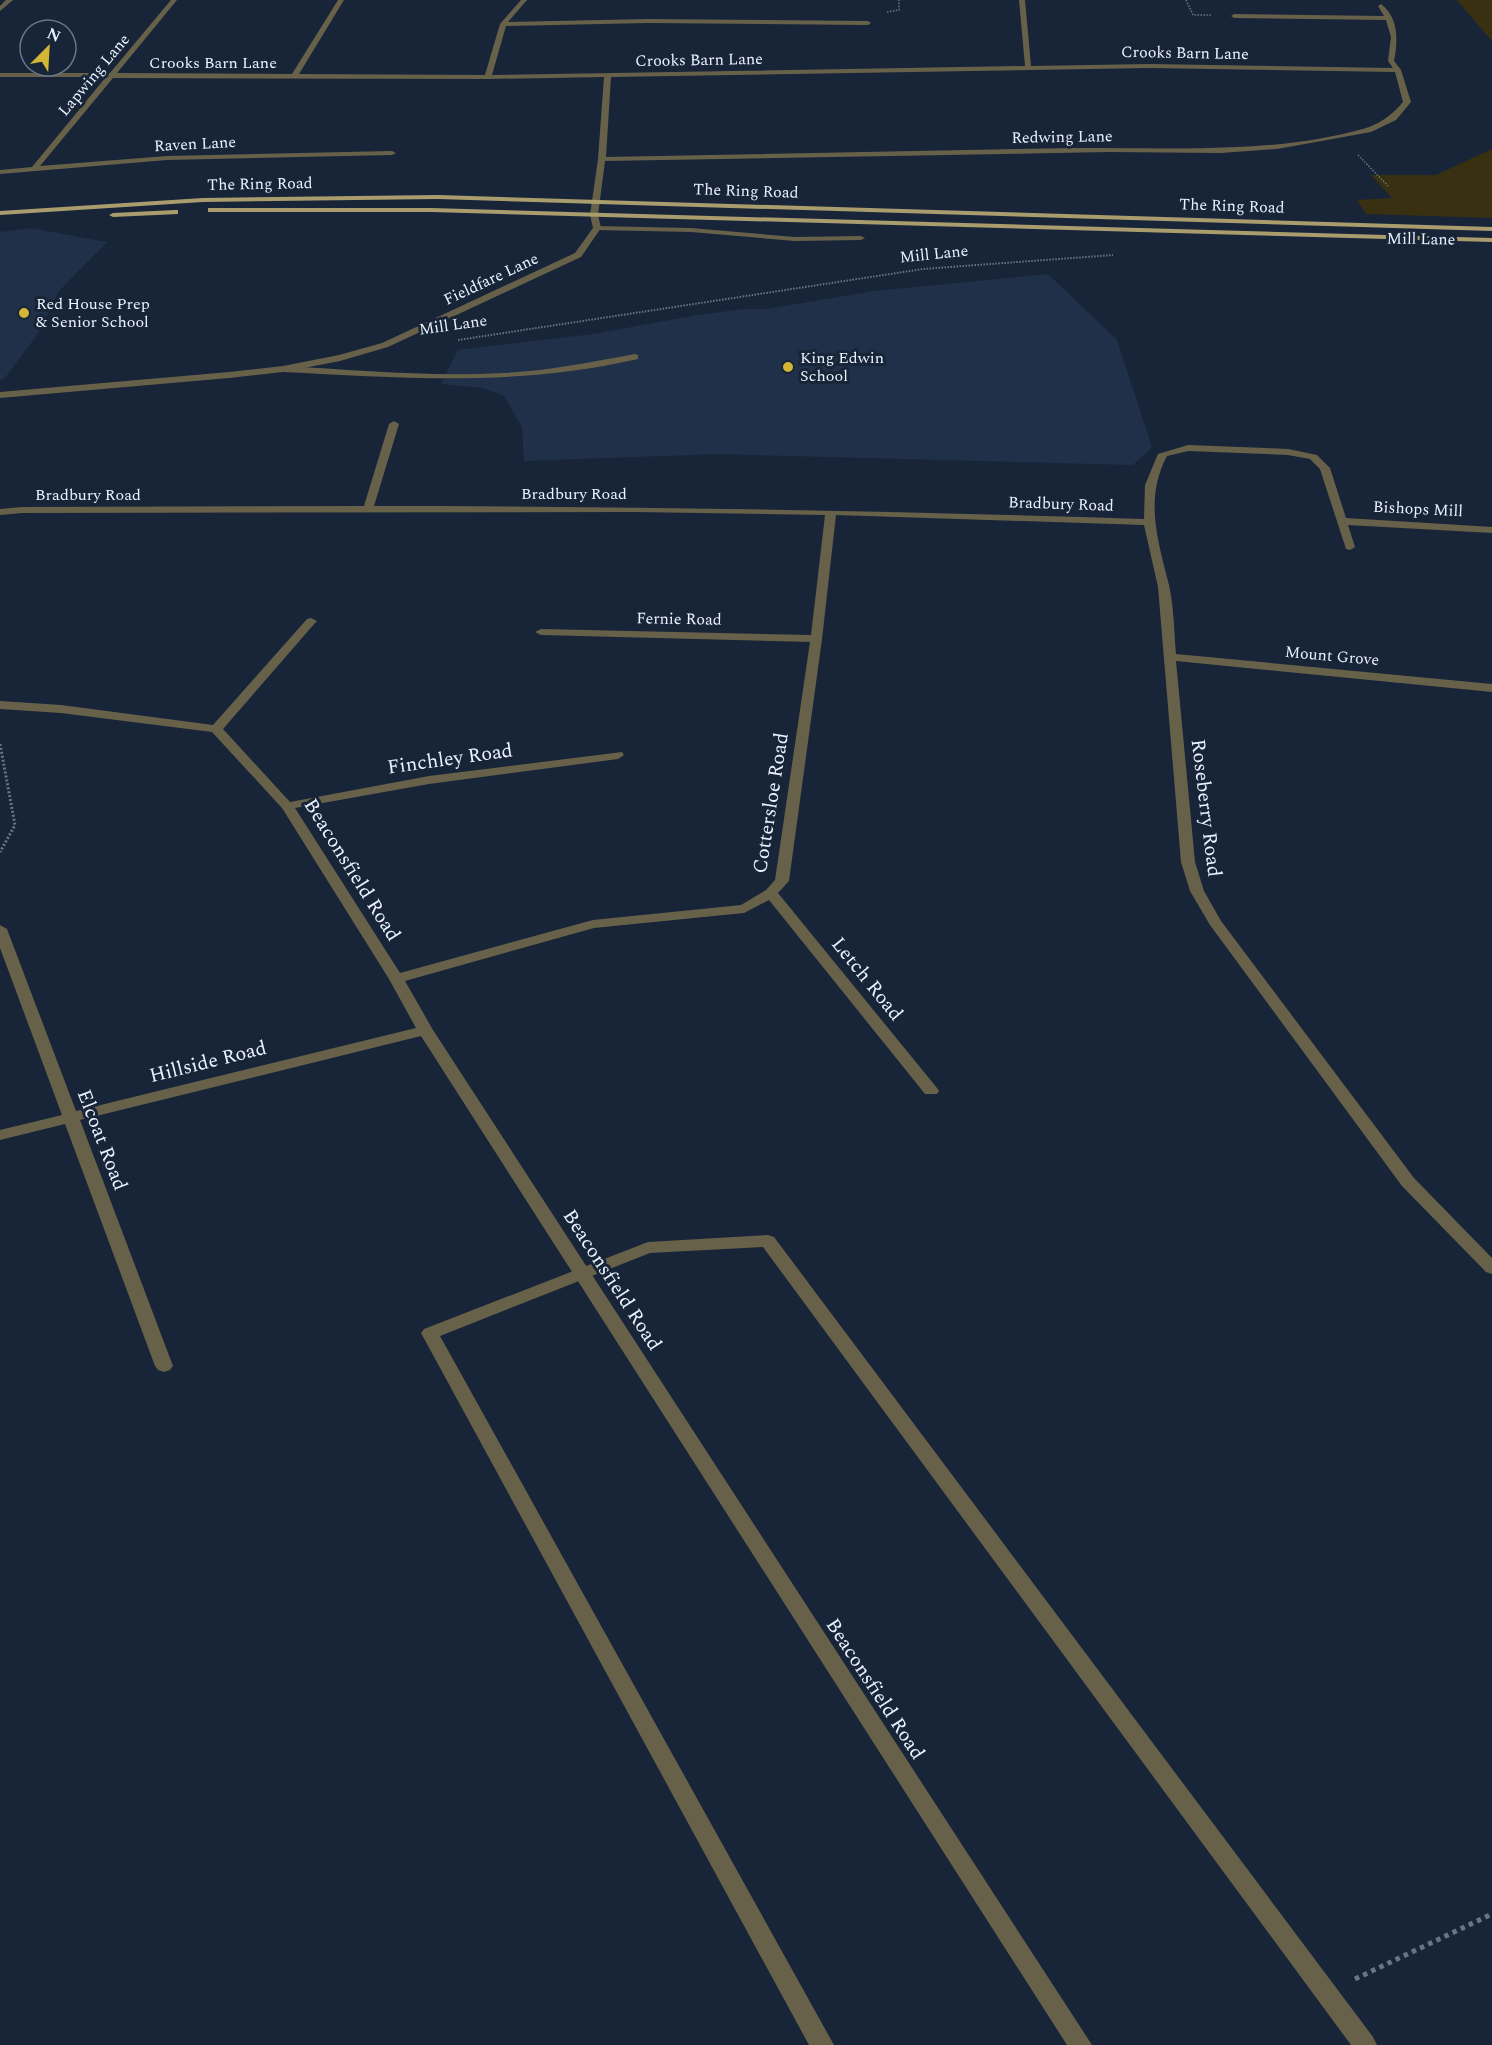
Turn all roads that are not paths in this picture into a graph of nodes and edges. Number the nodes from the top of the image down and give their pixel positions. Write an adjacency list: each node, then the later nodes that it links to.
1 (9, 0): 7 (street)
2 (174, 0): 18 (street, Lapwing Lane)
3 (341, 0): 19 (street)
4 (524, 0): 13 (street)
5 (1022, 0): 14 (street)
6 (1381, 6): 10 (street, Redwing Lane)
7 (0, 9)
8 (836, 14): 11 (street)
9 (1234, 16): 10 (street)
10 (1387, 18): 15 (street, Redwing Lane)
11 (837, 22): 12 (street); 13 (street)
12 (868, 23)
13 (503, 24): 20 (street)
14 (1028, 67): 15 (street, Crooks Barn Lane); 17 (street, Crooks Barn Lane)
15 (1398, 70): 22 (street, Redwing Lane)
16 (0, 75): 18 (street, Crooks Barn Lane)
17 (609, 75): 20 (street, Crooks Barn Lane); 22 (street)
18 (110, 76): 19 (street, Crooks Barn Lane); 23 (street, Lapwing Lane)
19 (294, 76): 20 (street, Crooks Barn Lane)
20 (488, 77)
21 (392, 153): 23 (street, Raven Lane)
22 (602, 159): 25 (street)
23 (35, 168): 24 (street, Raven Lane)
24 (0, 172)
25 (596, 201): 28 (main road, The Ring Road); 29 (street); 32 (main road, The Ring Road)
26 (187, 211): 30 (main road, The Ring Road)
27 (198, 211): 29 (main road, The Ring Road)
28 (0, 213)
29 (594, 215): 31 (street); 34 (main road, The Ring Road)
30 (11, 222)
31 (597, 228): 33 (street); 36 (street, Fieldfare Lane)
32 (1492, 229)
33 (861, 238)
34 (1492, 240)
35 (635, 357): 36 (street)
36 (283, 369): 37 (street)
37 (0, 395)
38 (394, 424): 39 (street)
39 (368, 510): 40 (street, Bradbury Road); 41 (street, Bradbury Road)
40 (0, 512)
41 (831, 512): 43 (street, Bradbury Road); 48 (street, Cottersloe Road)
42 (1341, 521): 43 (street, Roseberry Road); 44 (street, Bishops Mill); 45 (street)
43 (1149, 522): 49 (street, Roseberry Road)
44 (1492, 530)
45 (1350, 547)
46 (311, 621): 52 (street)
47 (541, 632): 48 (street, Fernie Road)
48 (816, 639): 55 (street, Cottersloe Road)
49 (1169, 657): 50 (street, Mount Grove); 62 (street, Roseberry Road)
50 (1492, 688)
51 (0, 705): 52 (street)
52 (216, 729): 54 (street, Beaconsfield Road)
53 (618, 755): 54 (street, Finchley Road)
54 (287, 806): 57 (street, Beaconsfield Road)
55 (771, 893): 57 (street, Cottersloe Road); 59 (street, Letch Road)
56 (0, 929): 60 (street, Elcoat Road)
57 (396, 979): 58 (street, Beaconsfield Road)
58 (425, 1030): 60 (street, Hillside Road); 63 (street, Beaconsfield Road)
59 (931, 1090)
60 (70, 1117): 61 (street, Hillside Road); 64 (street, Elcoat Road)
61 (0, 1135)
62 (1492, 1268)
63 (582, 1272): 65 (street); 66 (street, Beaconsfield Road); 67 (street)
64 (164, 1365)
65 (822, 2045)
66 (1080, 2045)
67 (1365, 2045)

